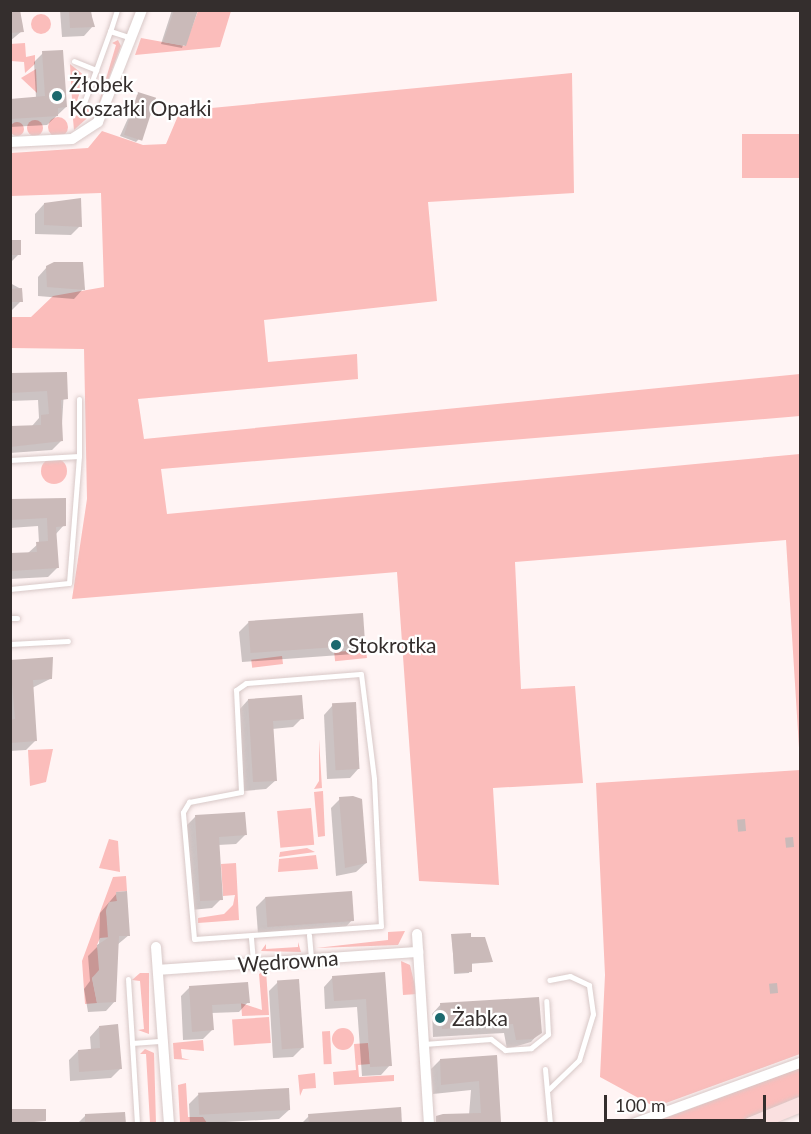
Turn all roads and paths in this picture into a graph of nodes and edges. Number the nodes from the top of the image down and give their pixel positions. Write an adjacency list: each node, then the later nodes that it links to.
1 (117, 10): 3 (lane)
2 (142, 10): 4 (street)
3 (110, 31): 4 (lane); 6 (lane)
4 (132, 38): 8 (street)
5 (74, 61): 6 (lane)
6 (96, 70): 7 (lane)
7 (84, 103)
8 (10, 142)
9 (79, 399): 10 (lane)
10 (79, 456): 11 (lane); 12 (lane)
11 (10, 460)
12 (10, 589)
13 (68, 641): 14 (lane)
14 (10, 645)
15 (417, 934): 19 (street)
16 (309, 935): 17 (lane); 17 (lane); 20 (lane)
17 (251, 938): 21 (lane)
18 (156, 947): 22 (street)
19 (418, 952): 20 (street, Wędrowna); 28 (street)
20 (312, 959): 21 (street, Wędrowna)
21 (253, 963): 22 (street, Wędrowna)
22 (158, 970): 26 (street)
23 (128, 979): 27 (lane)
24 (549, 980): 31 (lane)
25 (546, 1001): 28 (lane)
26 (163, 1041): 27 (lane); 34 (street)
27 (132, 1043): 33 (lane)
28 (424, 1044): 35 (street)
29 (801, 1063): 37 (street)
30 (545, 1069): 31 (lane)
31 (549, 1089): 36 (lane)
32 (801, 1104): 38 (main road)
33 (137, 1124)
34 (169, 1124)
35 (429, 1124)
36 (550, 1124)
37 (633, 1124)
38 (751, 1124)

